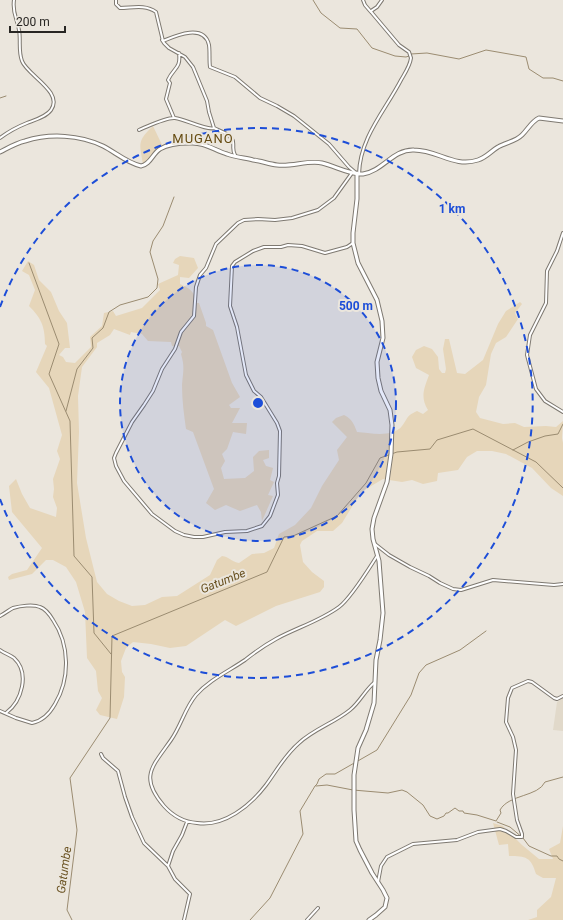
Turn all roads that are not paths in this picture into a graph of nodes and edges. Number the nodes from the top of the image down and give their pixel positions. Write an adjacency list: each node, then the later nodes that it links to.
1 (14, 0): 12 (street)
2 (116, 0): 6 (street)
3 (363, 0): 5 (street)
4 (382, 0): 5 (street)
5 (371, 12): 15 (street)
6 (162, 40): 7 (street); 15 (street)
7 (179, 53): 8 (street); 10 (street)
8 (174, 118): 10 (street); 11 (street)
9 (563, 121): 15 (main road)
10 (214, 128): 14 (street)
11 (139, 130)
12 (0, 138)
13 (0, 152): 14 (main road)
14 (235, 157): 15 (main road)
15 (356, 173): 17 (main road); 17 (street)
16 (563, 233): 18 (street)
17 (353, 243): 19 (main road)
18 (563, 412)
19 (374, 543): 20 (main road); 21 (street)
20 (378, 556): 24 (main road); 29 (street)
21 (563, 584)
22 (0, 616): 27 (street)
23 (0, 650): 27 (street)
24 (375, 682): 29 (street); 31 (main road)
25 (563, 696): 31 (street)
26 (0, 711): 27 (street)
27 (6, 713)
28 (101, 754): 30 (street)
29 (187, 822): 30 (street)
30 (168, 866): 33 (street)
31 (378, 882): 35 (main road)
32 (318, 908): 34 (street)
33 (184, 920)
34 (307, 920)
35 (369, 920)

